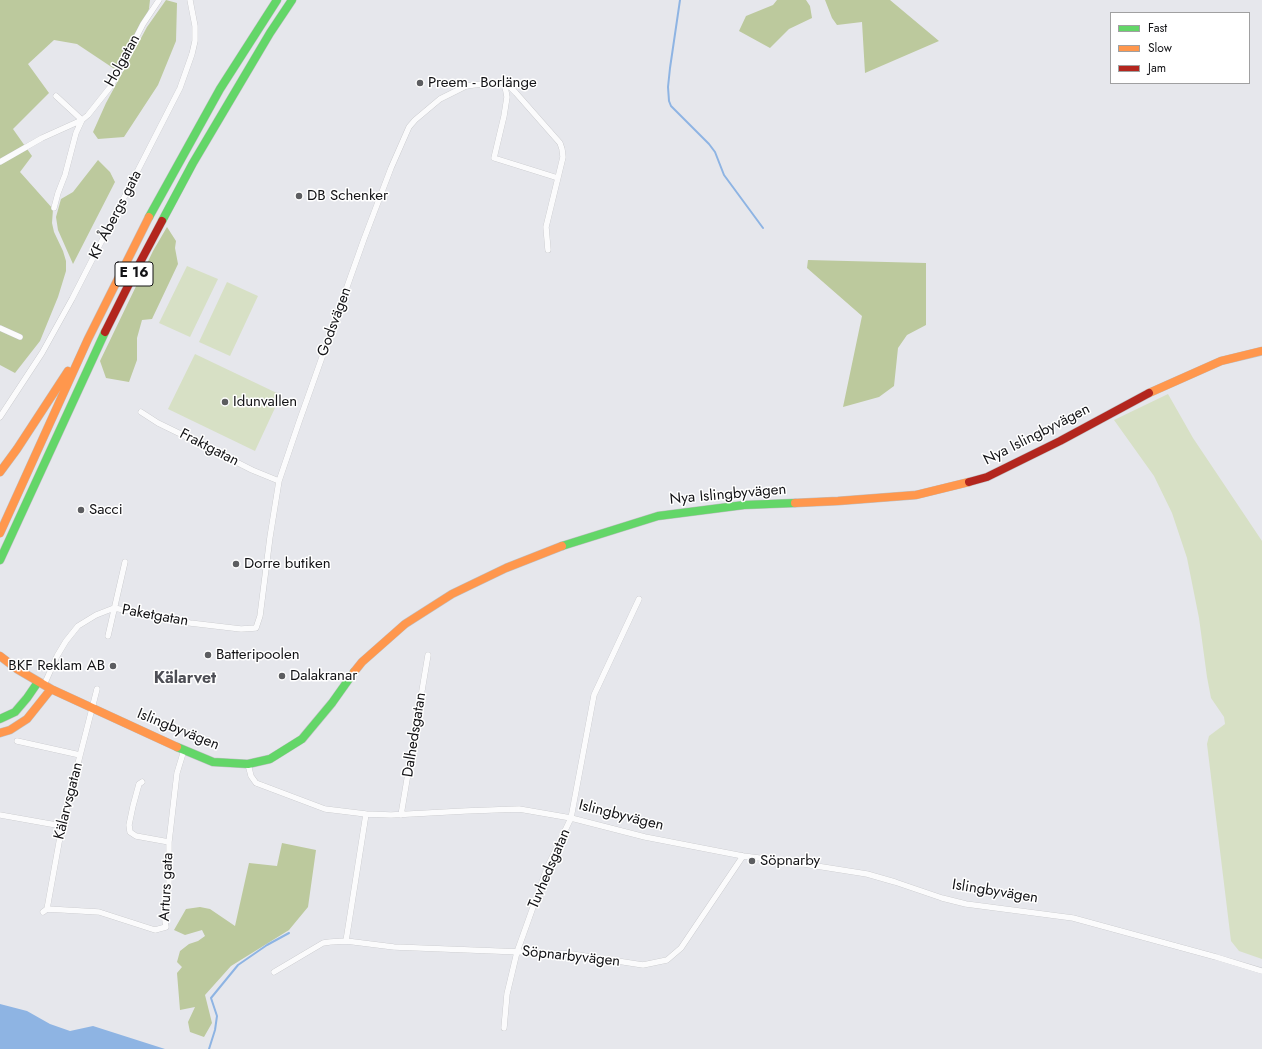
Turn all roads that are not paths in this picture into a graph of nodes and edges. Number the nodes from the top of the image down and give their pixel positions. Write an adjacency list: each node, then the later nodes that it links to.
1 (159, 0): 7 (street, Holgatan)
2 (190, 0): 17 (street, KF Åbergs gata)
3 (277, 0): 14 (main road, E 16)
4 (292, 0): 21 (main road, E 16)
5 (504, 81): 9 (street); 9 (street); 19 (street, Godsvägen)
6 (56, 96): 7 (street)
7 (82, 120): 8 (street, Holgatan); 10 (street, Holgatan)
8 (0, 162)
9 (558, 178): 11 (street)
10 (54, 208)
11 (548, 250)
12 (0, 328): 13 (street)
13 (20, 337)
14 (88, 339): 18 (main road); 20 (main road, E 16)
15 (1262, 351): 37 (main road, Nya Islingbyvägen)
16 (141, 412): 19 (street, Fraktgatan)
17 (0, 417)
18 (0, 472)
19 (279, 481): 25 (street, Godsvägen)
20 (0, 534)
21 (0, 560)
22 (125, 562): 24 (street)
23 (640, 599): 42 (street, Tuvhedsgatan)
24 (114, 608): 25 (street, Paketgatan); 26 (street); 29 (street, Paketgatan)
25 (256, 628)
26 (108, 636)
27 (428, 655): 41 (street, Dalhedsgatan)
28 (0, 656): 29 (main road, Islingbyvägen)
29 (44, 685): 31 (main road, Islingbyvägen); 32 (main road); 33 (main road)
30 (97, 689): 31 (street, Kälarvsgatan)
31 (92, 708): 35 (main road, Islingbyvägen); 36 (street, Kälarvsgatan)
32 (0, 718)
33 (0, 732)
34 (17, 741): 36 (street)
35 (184, 750): 37 (main road, Islingbyvägen); 44 (street, Arturs gata)
36 (80, 755): 43 (street, Kälarvsgatan)
37 (248, 764): 39 (street, Islingbyvägen)
38 (142, 782): 44 (street)
39 (366, 814): 41 (street, Islingbyvägen); 47 (street)
40 (0, 815): 43 (street)
41 (401, 815): 42 (street, Islingbyvägen)
42 (571, 818): 45 (street, Islingbyvägen); 48 (street, Tuvhedsgatan)
43 (62, 826): 46 (street, Kälarvsgatan)
44 (169, 842): 46 (street, Arturs gata)
45 (743, 856): 48 (street, Söpnarbyvägen); 49 (street, Islingbyvägen)
46 (45, 910)
47 (346, 941): 48 (street, Söpnarbyvägen); 50 (street, Söpnarbyvägen)
48 (517, 952): 51 (street, Tuvhedsgatan)
49 (1262, 971)
50 (274, 972)
51 (504, 1028)

